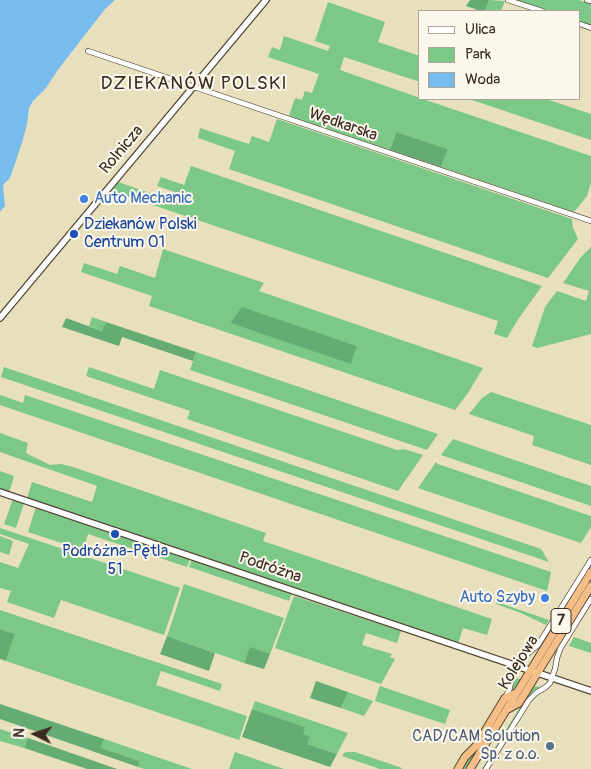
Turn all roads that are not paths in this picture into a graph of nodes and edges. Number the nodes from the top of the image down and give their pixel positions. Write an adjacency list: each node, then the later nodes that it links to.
1 (266, 0): 7 (street, Rolnicza)
2 (508, 0): 5 (street)
3 (587, 0): 4 (street)
4 (591, 1)
5 (539, 10)
6 (88, 51): 7 (street, Wędkarska)
7 (193, 87): 8 (street, Wędkarska); 9 (street, Rolnicza)
8 (591, 221)
9 (0, 318)
10 (0, 492): 15 (street, Podróżna)
11 (591, 560): 15 (street)
12 (591, 572): 16 (highway, Kolejowa / 7)
13 (591, 586): 16 (highway, Kolejowa / 7)
14 (591, 599): 17 (street)
15 (516, 666): 16 (street, Podróżna); 20 (street)
16 (534, 671): 17 (street, Podróżna); 19 (highway, Kolejowa / 7); 21 (highway, Kolejowa / 7)
17 (553, 678): 18 (street, Podróżna); 24 (street)
18 (591, 691)
19 (517, 692): 20 (highway); 21 (highway, Kolejowa / 7)
20 (505, 698): 22 (highway)
21 (506, 710): 23 (highway, Kolejowa / 7)
22 (458, 769)
23 (470, 769)
24 (486, 769)

